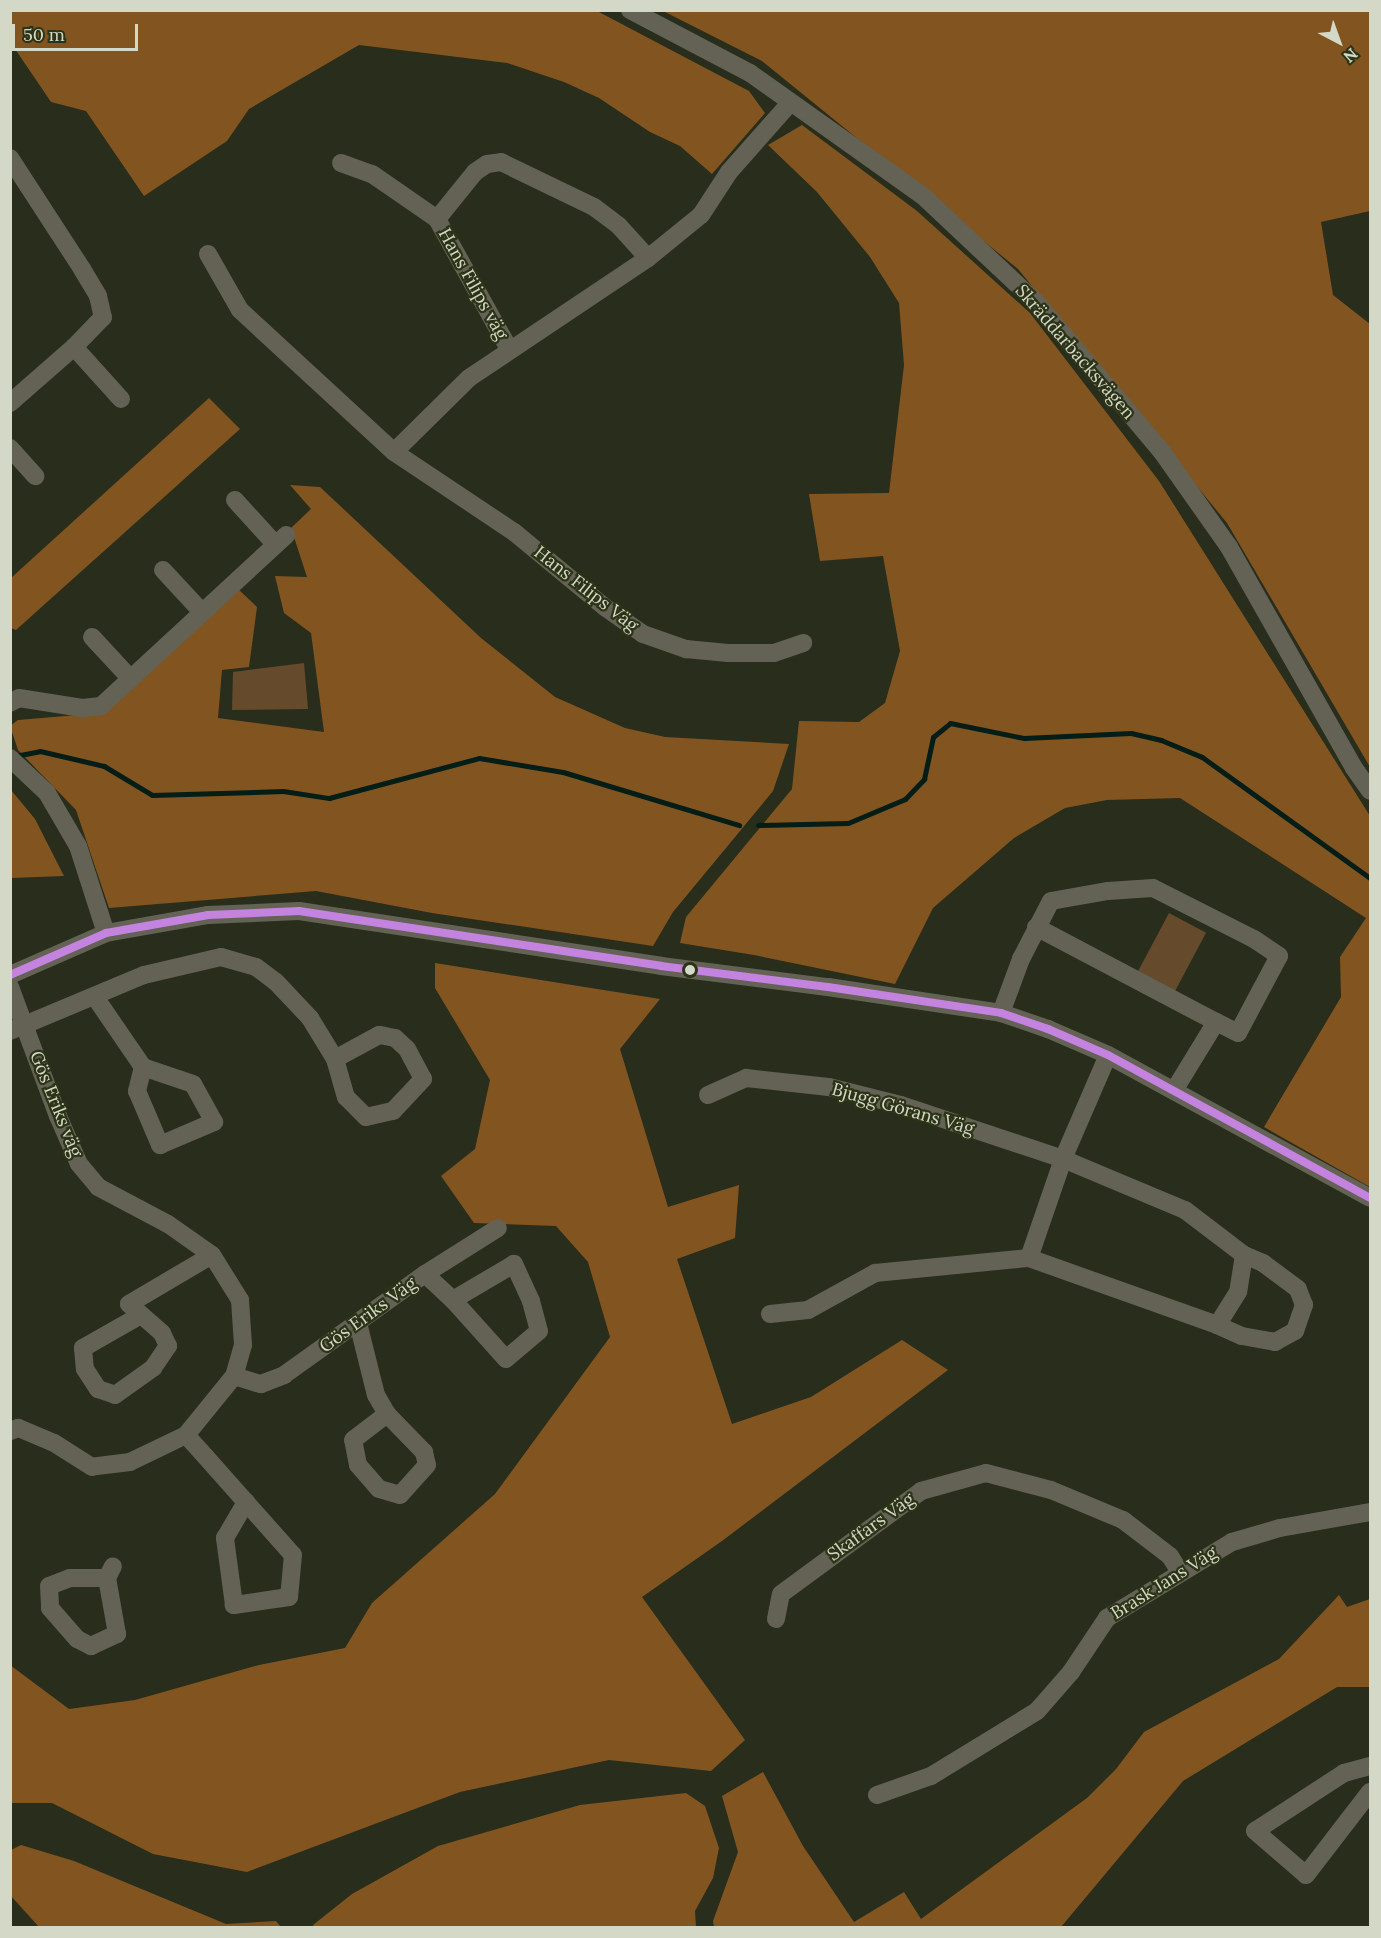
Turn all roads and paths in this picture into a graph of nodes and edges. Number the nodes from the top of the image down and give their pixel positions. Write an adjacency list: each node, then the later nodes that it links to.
1 (630, 10): 2 (street, Skräddarbacksvägen)
2 (790, 103): 7 (street, Hans Filips Väg); 23 (street, Skräddarbacksvägen)
3 (10, 158): 8 (street)
4 (341, 163): 5 (street, Hans Filips Väg)
5 (437, 219): 7 (street, Hans Filips Väg); 9 (street, Hans Filips väg)
6 (207, 254): 13 (street, Hans Filips Väg)
7 (648, 258): 9 (street, Hans Filips Väg)
8 (74, 347): 10 (street); 11 (street)
9 (509, 349): 13 (street, Hans Filips Väg)
10 (121, 399)
11 (10, 403)
12 (10, 448): 14 (street)
13 (394, 452): 19 (street, Hans Filips Väg)
14 (35, 476)
15 (235, 500): 17 (street)
16 (163, 570): 17 (street)
17 (201, 611): 20 (street)
18 (93, 637): 20 (street)
19 (803, 642)
20 (131, 679): 21 (street)
21 (10, 703)
22 (10, 758): 25 (street)
23 (1371, 791)
24 (1036, 927): 29 (street); 30 (street); 30 (street)
25 (106, 933): 26 (street); 29 (street)
26 (10, 975)
27 (10, 987): 31 (street, Gös Eriks väg)
28 (95, 997): 31 (street); 33 (street); 34 (street)
29 (1001, 1013): 32 (street)
30 (1216, 1022): 35 (street)
31 (19, 1028): 40 (street, Gös Eriks väg)
32 (1108, 1055): 35 (street); 37 (street)
33 (335, 1059): 33 (street)
34 (143, 1067): 34 (street)
35 (1175, 1089): 38 (street)
36 (708, 1095): 37 (street, Bjugg Görans Väg)
37 (1063, 1159): 41 (street, Bjugg Görans Väg); 42 (street)
38 (1371, 1198)
39 (498, 1228): 43 (street, Gös Eriks Väg)
40 (212, 1255): 46 (street); 49 (street, Gös Eriks väg)
41 (1244, 1255): 48 (street); 48 (street, Bjugg Görans Väg)
42 (1029, 1258): 45 (street, Bjugg Görans Väg); 48 (street, Bjugg Görans Väg)
43 (425, 1274): 44 (street, Gös Eriks väg); 47 (street, Gös Eriks Väg)
44 (453, 1300): 44 (street, Gös Eriks väg)
45 (770, 1314)
46 (141, 1315): 46 (street)
47 (358, 1323): 49 (street, Gös Eriks Väg); 50 (street, Gös Eriks väg)
48 (1217, 1325)
49 (234, 1376): 52 (street, Gös Eriks väg)
50 (387, 1413): 50 (street, Gös Eriks väg)
51 (10, 1431): 52 (street, Gös Eriks väg)
52 (186, 1435): 53 (street)
53 (246, 1502): 53 (street)
54 (1371, 1512): 55 (street, Brask Jans Väg)
55 (1180, 1572): 56 (street, Skaffars Väg); 59 (street, Brask Jans Väg)
56 (776, 1619)
57 (1371, 1766): 58 (street)
58 (1371, 1792)
59 (877, 1795)

